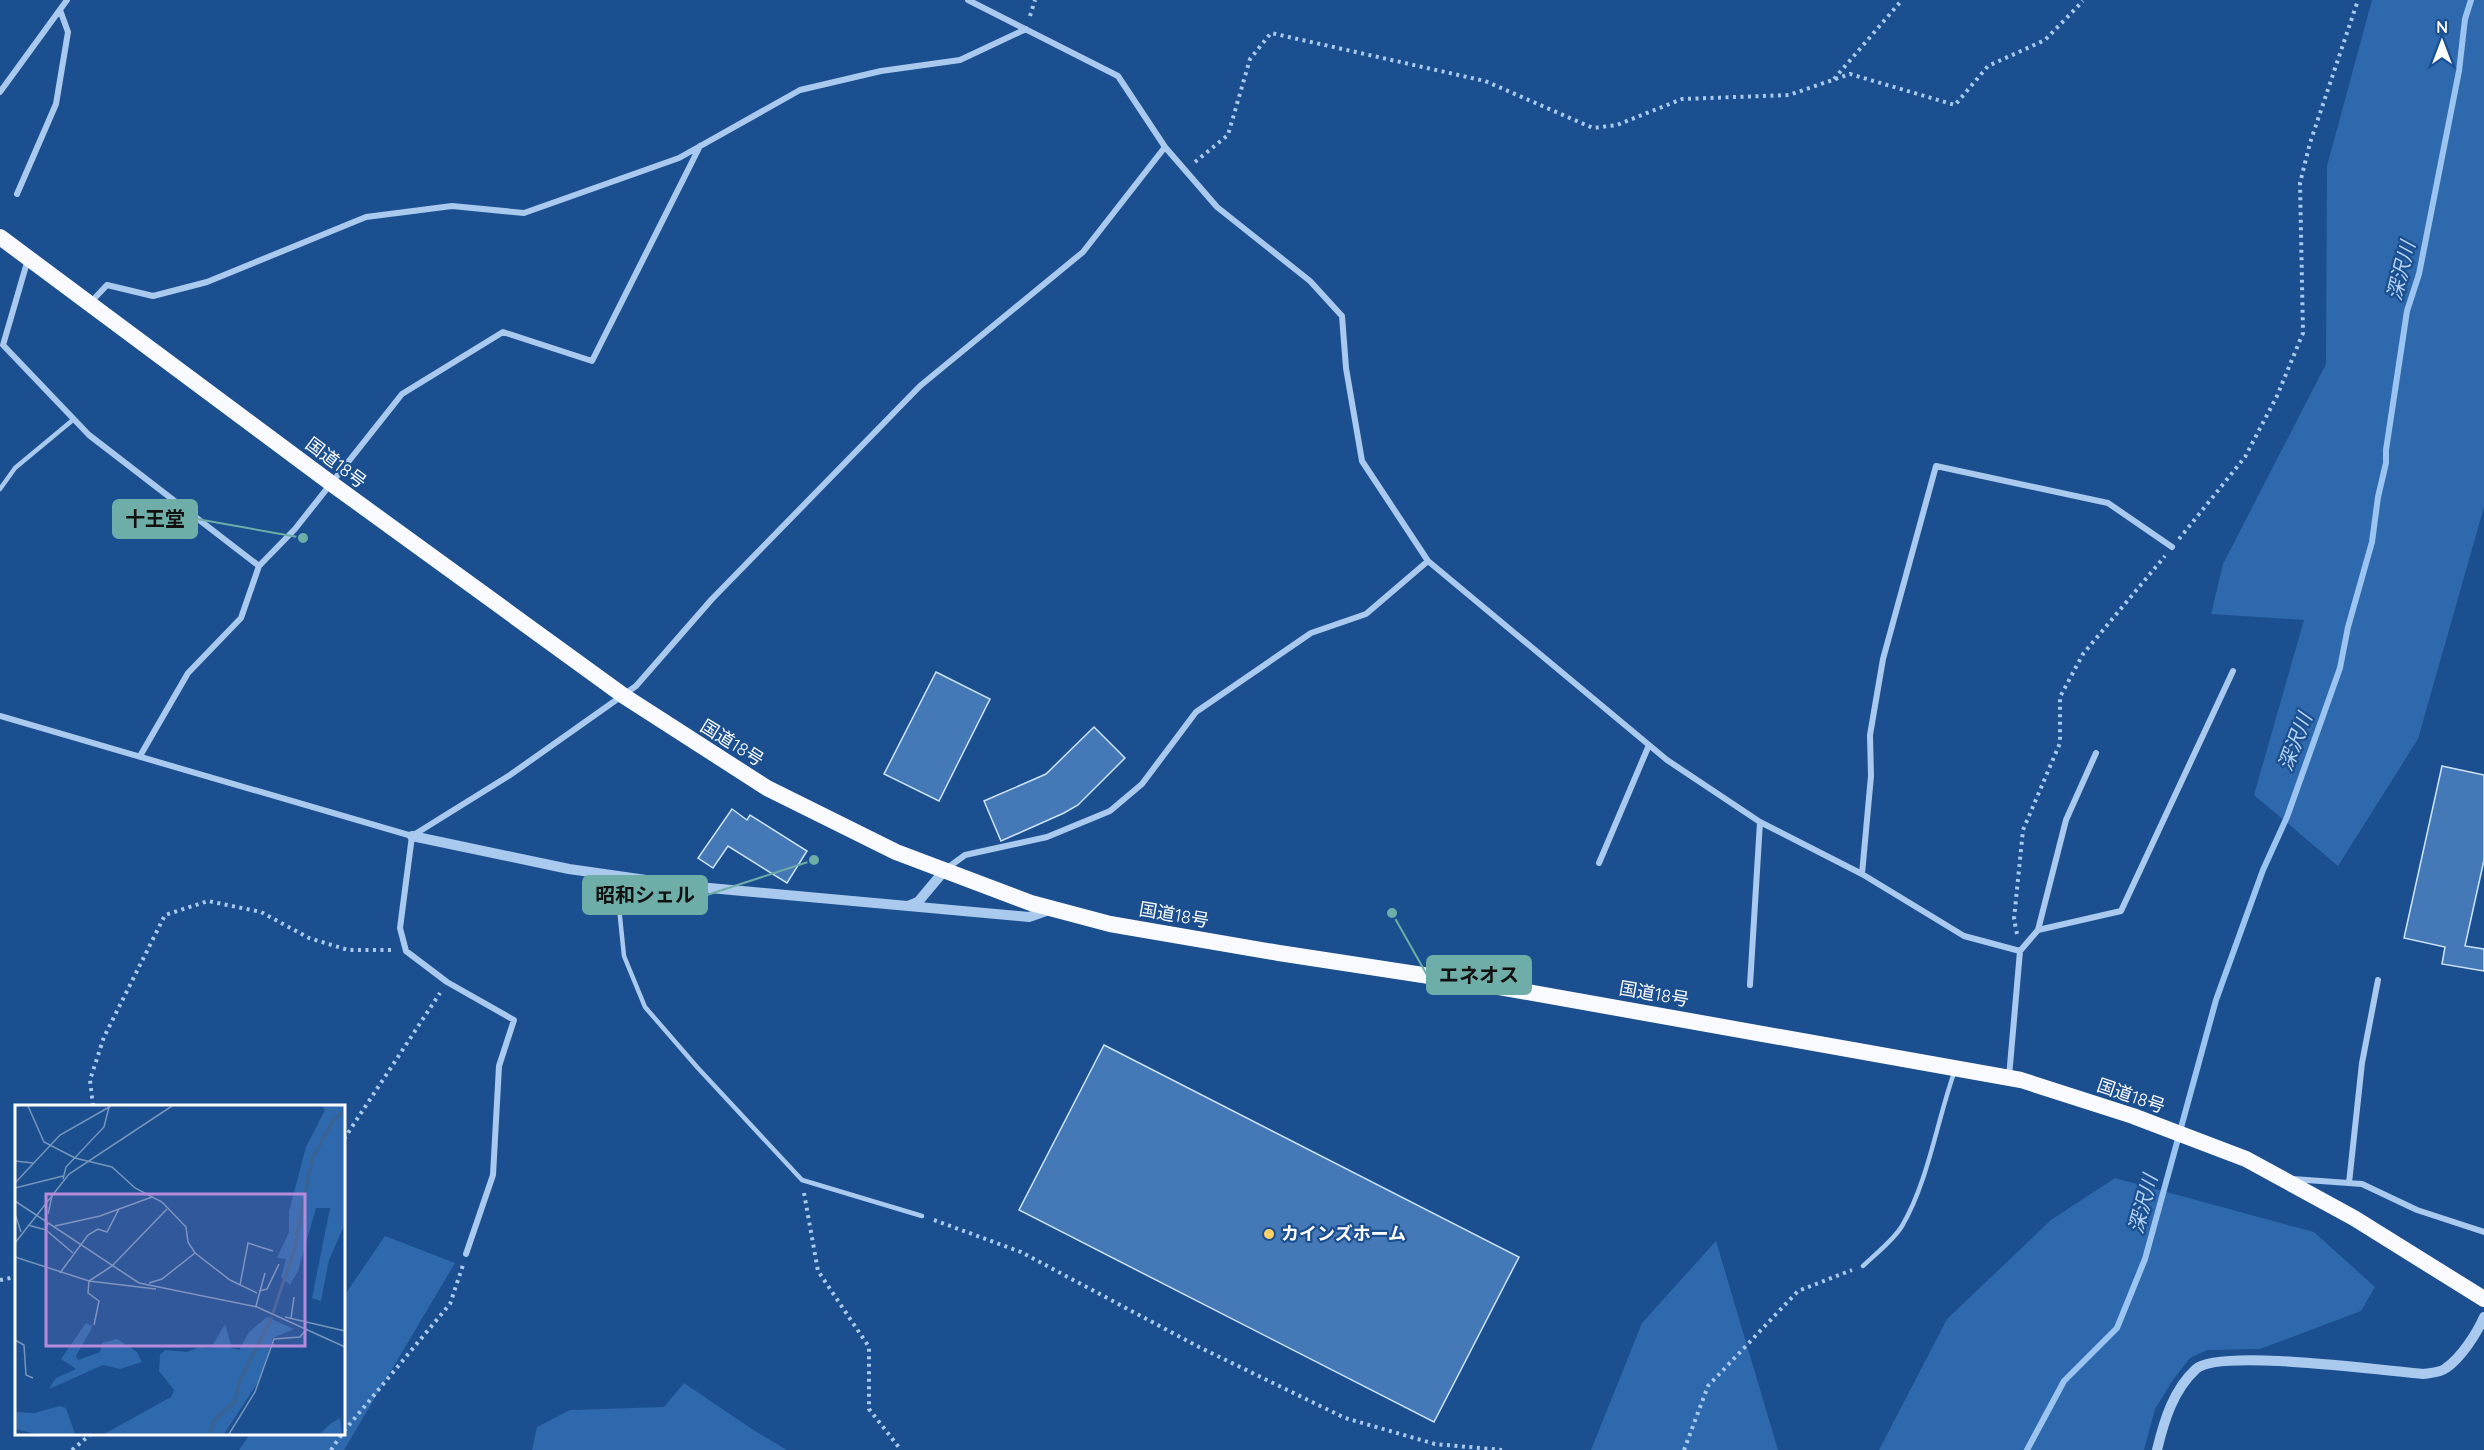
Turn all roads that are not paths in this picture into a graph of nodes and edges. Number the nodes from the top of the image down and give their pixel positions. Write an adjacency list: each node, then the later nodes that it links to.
1 (68, 0): 3 (street)
2 (968, 0): 4 (street)
3 (60, 10): 5 (street); 8 (street)
4 (1026, 28): 6 (street); 7 (street)
5 (0, 92)
6 (700, 146): 11 (street); 14 (street)
7 (1165, 147): 17 (street); 20 (street)
8 (17, 194)
9 (0, 237): 10 (highway, 国道18号)
10 (28, 258): 11 (highway, 国道18号); 12 (street)
11 (89, 304): 14 (highway, 国道18号)
12 (2, 342): 13 (street)
13 (74, 419): 15 (lane); 18 (street)
14 (332, 484): 18 (street); 20 (highway, 国道18号)
15 (0, 489)
16 (2172, 547): 29 (street)
17 (1428, 561): 22 (street); 28 (street)
18 (260, 566): 24 (street)
19 (2234, 671): 33 (street)
20 (624, 696): 26 (street); 28 (highway, 国道18号)
21 (0, 716): 24 (street)
22 (1649, 745): 25 (street); 27 (street)
23 (2096, 753): 33 (street)
24 (140, 756): 26 (street)
25 (1760, 822): 29 (street); 36 (street)
26 (412, 836): 30 (street); 43 (street)
27 (1599, 863)
28 (944, 871): 31 (street); 32 (highway, 国道18号)
29 (1862, 873): 34 (street)
30 (616, 876): 31 (street); 41 (lane)
31 (908, 906): 32 (street)
32 (1053, 909): 37 (highway, 国道18号)
33 (2038, 930): 34 (street)
34 (2020, 951): 38 (street)
35 (2378, 980): 40 (street)
36 (1750, 985)
37 (1956, 1068): 38 (highway, 国道18号); 44 (lane)
38 (2015, 1079): 39 (highway, 国道18号)
39 (2281, 1178): 40 (street); 45 (highway, 国道18号)
40 (2349, 1183): 42 (street)
41 (922, 1216)
42 (2484, 1232)
43 (466, 1254)
44 (1863, 1266)
45 (2484, 1299)
46 (2484, 1317): 47 (street)
47 (2157, 1450)

